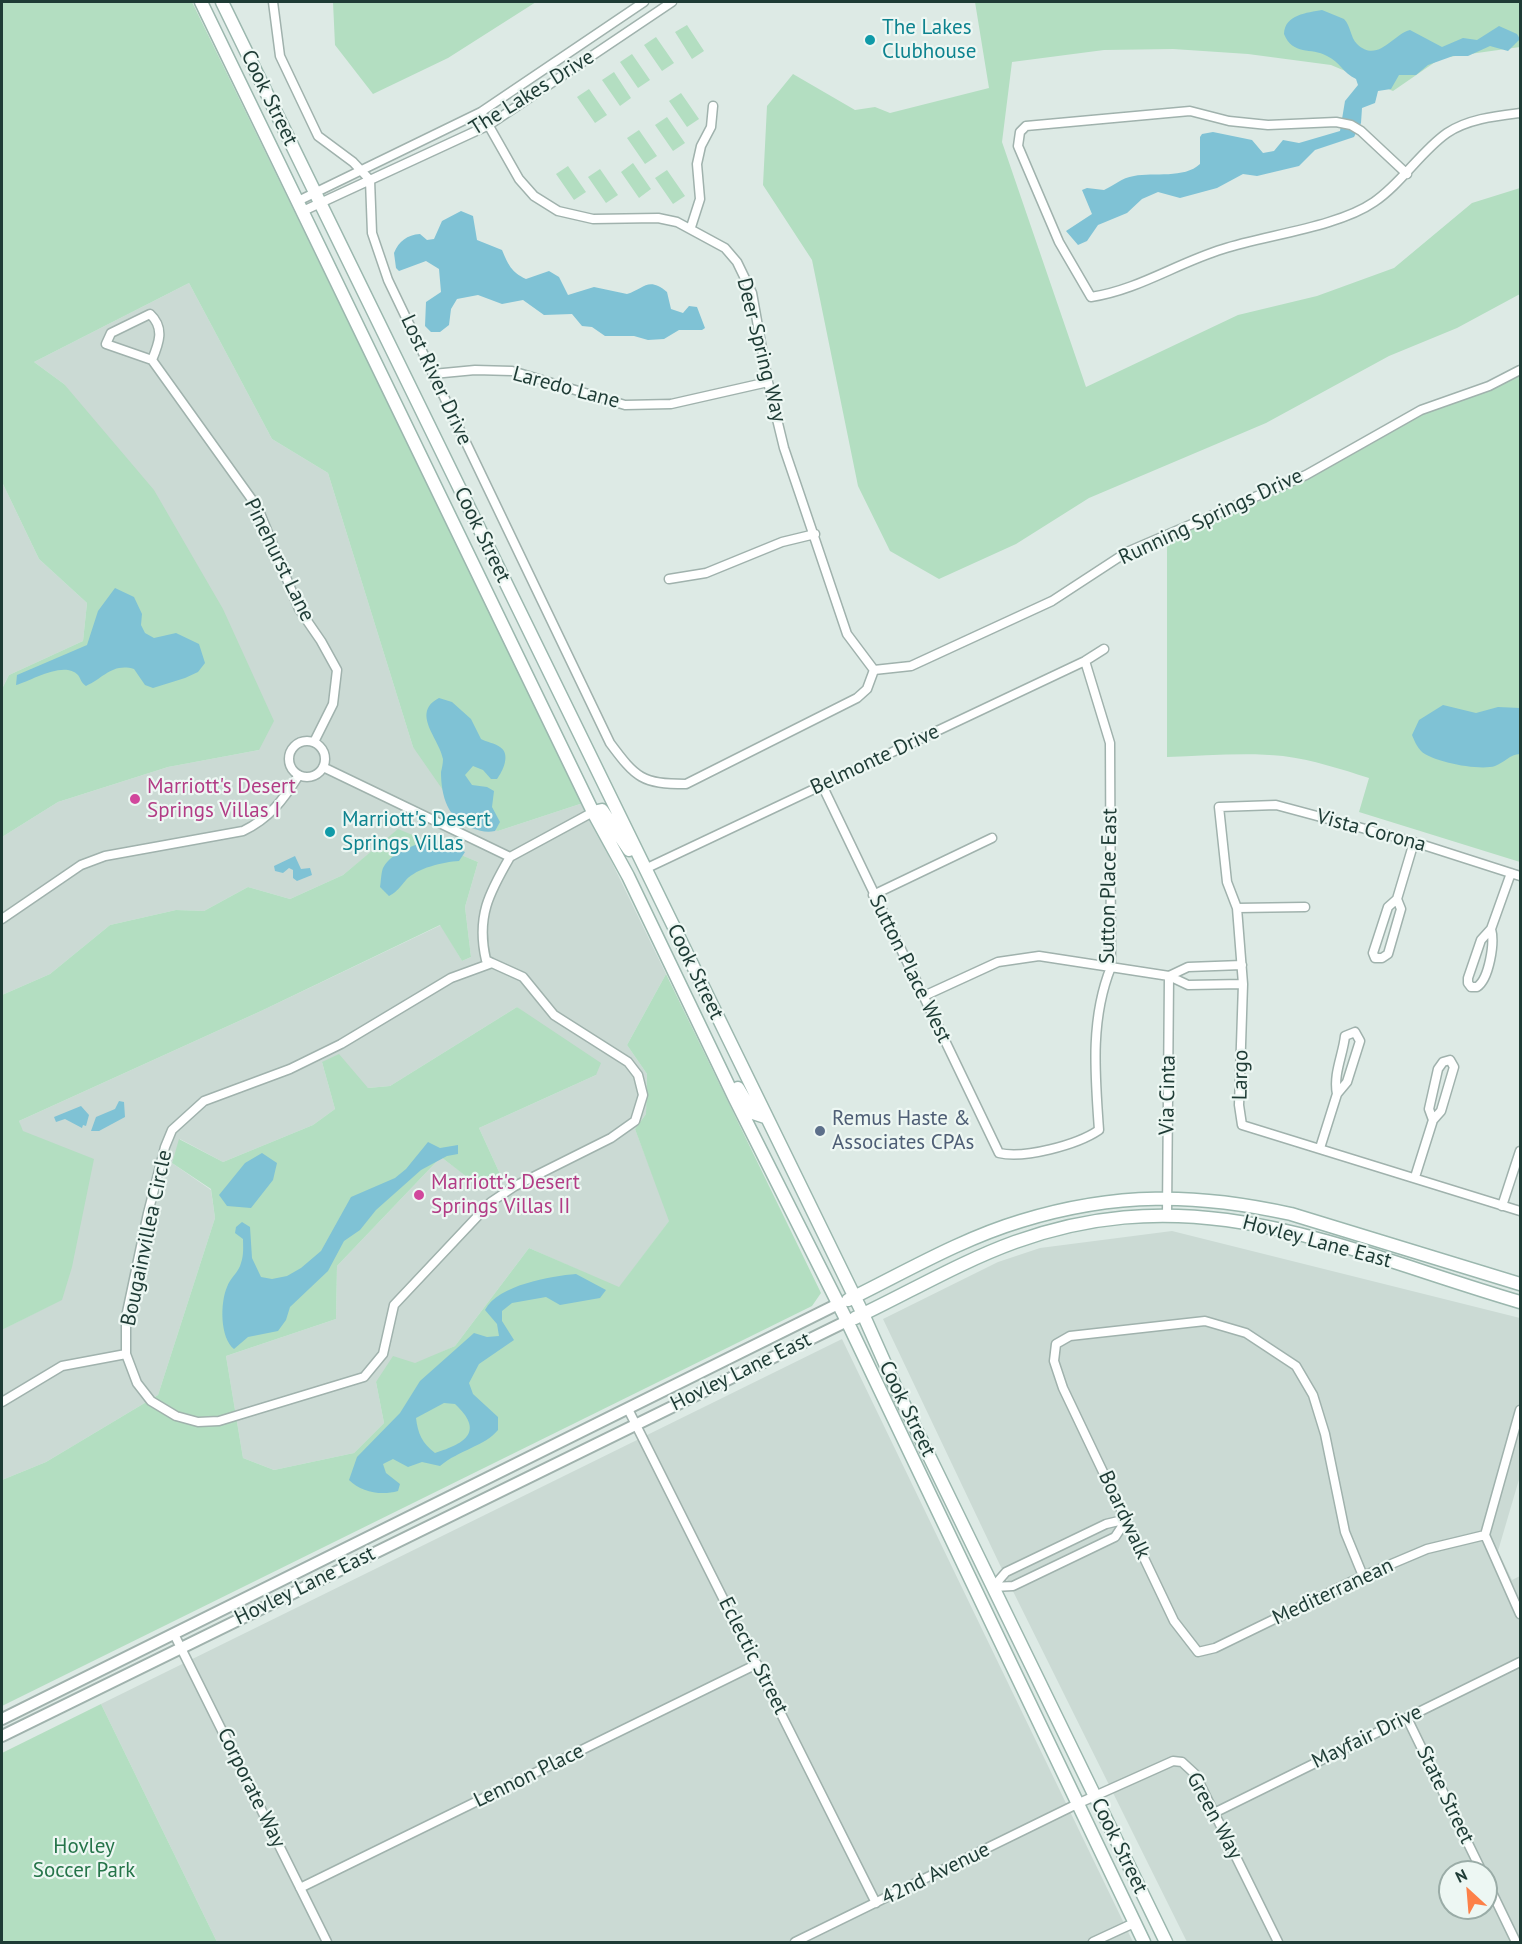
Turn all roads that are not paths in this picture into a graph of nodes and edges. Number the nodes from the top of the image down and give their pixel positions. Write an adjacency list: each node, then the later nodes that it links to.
1 (201, 2): 14 (main road, Cook Street)
2 (222, 2): 13 (main road, Cook Street)
3 (273, 2): 10 (street)
4 (644, 2): 7 (street, The Lakes Drive)
5 (672, 2): 9 (street, The Lakes Drive)
6 (713, 106): 15 (street)
7 (481, 112): 9 (street, Deer Spring Way); 10 (street, The Lakes Drive)
8 (1521, 113): 11 (street)
9 (489, 125): 12 (street, The Lakes Drive); 15 (street, Deer Spring Way)
10 (360, 171): 12 (street); 13 (street, The Lakes Drive)
11 (1407, 174): 11 (street)
12 (370, 180): 13 (street, The Lakes Drive); 18 (street, Lost River Drive)
13 (318, 198): 14 (street); 34 (main road, Cook Street)
14 (301, 206): 30 (main road, Cook Street)
15 (691, 227): 19 (street, Deer Spring Way)
16 (152, 360): 16 (street); 25 (street, Pinehurst Lane)
17 (1521, 370): 24 (street, Running Springs Drive)
18 (433, 374): 19 (street, Laredo Lane); 24 (street, Lost River Drive)
19 (768, 382): 20 (street, Deer Spring Way)
20 (815, 534): 21 (street); 24 (street, Deer Spring Way)
21 (669, 579)
22 (1104, 649): 23 (street, Belmonte Drive)
23 (1085, 661): 28 (street, Belmonte Drive); 45 (street, Sutton Place East)
24 (874, 670)
25 (314, 742): 26 (street); 27 (street)
26 (323, 767): 27 (street); 33 (street)
27 (299, 775): 41 (street)
28 (822, 785): 34 (street, Belmonte Drive); 37 (street, Sutton Place West)
29 (1219, 807): 32 (street, Vista Corona); 40 (street, Largo)
30 (593, 812): 33 (street); 34 (main road); 49 (main road, Cook Street)
31 (992, 838): 37 (street)
32 (1414, 842): 35 (street, Vista Corona); 38 (street)
33 (510, 857): 43 (street)
34 (645, 869): 51 (main road, Cook Street)
35 (1510, 873): 36 (street, Vista Corona); 42 (street)
36 (1521, 876)
37 (873, 896): 48 (street, Sutton Place West)
38 (1397, 899): 38 (street)
39 (1305, 907): 40 (street)
40 (1237, 908): 44 (street, Largo)
41 (2, 919)
42 (1491, 929): 42 (street)
43 (492, 963): 67 (street, Bougainvillea Circle); 67 (street, Bougainvillea Circle)
44 (1242, 965): 46 (street); 47 (street, Largo)
45 (1111, 967): 46 (street); 48 (street); 55 (street, Sutton Place East)
46 (1169, 976): 47 (street); 57 (street, Via Cinta)
47 (1243, 984): 53 (street, Largo)
48 (924, 996): 55 (street, Sutton Place West)
49 (692, 1010): 51 (main road); 64 (main road, Cook Street)
50 (1337, 1094): 50 (street); 53 (street)
51 (765, 1117): 62 (main road, Cook Street)
52 (1433, 1120): 52 (street); 56 (street)
53 (1320, 1148): 56 (street, Largo)
54 (1521, 1151): 58 (street)
55 (999, 1153)
56 (1416, 1177): 58 (street, Largo)
57 (1167, 1197): 60 (street, Via Cinta); 61 (main road, Hovley Lane East); 62 (main road, Hovley Lane East)
58 (1502, 1206): 59 (street, Largo)
59 (1521, 1211)
60 (1167, 1215): 63 (main road, Hovley Lane East); 65 (main road, Hovley Lane East)
61 (1521, 1284)
62 (854, 1297): 64 (main road, Hovley Lane East); 65 (main road, Cook Street)
63 (1521, 1302)
64 (838, 1304): 66 (main road, Cook Street); 69 (street, Hovley Lane East)
65 (863, 1314): 66 (main road, Hovley Lane East); 80 (main road, Cook Street)
66 (847, 1321): 71 (street, Hovley Lane East); 77 (main road, Cook Street)
67 (126, 1354): 68 (street)
68 (2, 1402)
69 (628, 1409): 71 (street, Eclectic Street); 72 (street, Hovley Lane East)
70 (1521, 1410): 76 (street)
71 (634, 1423): 73 (street, Hovley Lane East); 86 (street, Eclectic Street)
72 (580, 1433): 73 (street); 75 (street, Hovley Lane East)
73 (541, 1470): 78 (street, Hovley Lane East)
74 (1127, 1519): 79 (street, Boardwalk); 80 (street); 80 (street); 83 (street, Boardwalk)
75 (404, 1521): 78 (street); 82 (street, Hovley Lane East)
76 (1485, 1535): 79 (street, Mediterranean); 81 (street)
77 (954, 1548): 80 (main road); 92 (main road, Cook Street)
78 (354, 1562): 84 (street, Hovley Lane East)
79 (1363, 1576): 83 (street, Mediterranean)
80 (993, 1587): 91 (main road, Cook Street)
81 (1521, 1614)
82 (174, 1634): 84 (street, Corporate Way); 87 (street, Hovley Lane East)
83 (1187, 1641)
84 (181, 1648): 90 (street, Hovley Lane East); 95 (street, Corporate Way)
85 (1521, 1662): 88 (street, Mayfair Drive)
86 (757, 1664): 95 (street, Lennon Place); 96 (street, Eclectic Street)
87 (52, 1694): 89 (street, Hovley Lane East); 90 (street)
88 (1407, 1718): 93 (street, Mayfair Drive); 94 (street, State Street)
89 (2, 1719)
90 (2, 1736)
91 (1095, 1796): 92 (street, Green Way); 93 (street, Green Way); 103 (main road, Cook Street)
92 (1077, 1804): 96 (street, 42nd Avenue); 98 (main road, Cook Street)
93 (1214, 1813): 104 (street, Green Way)
94 (1476, 1860)
95 (300, 1888): 99 (street, Corporate Way)
96 (876, 1903): 100 (street, 42nd Avenue)
97 (1498, 1905): 105 (street)
98 (1134, 1923): 101 (street); 102 (main road, Cook Street); 103 (main road)
99 (327, 1942)
100 (795, 1942)
101 (1094, 1942)
102 (1144, 1942)
103 (1164, 1942)
104 (1278, 1942)
105 (1516, 1942)

